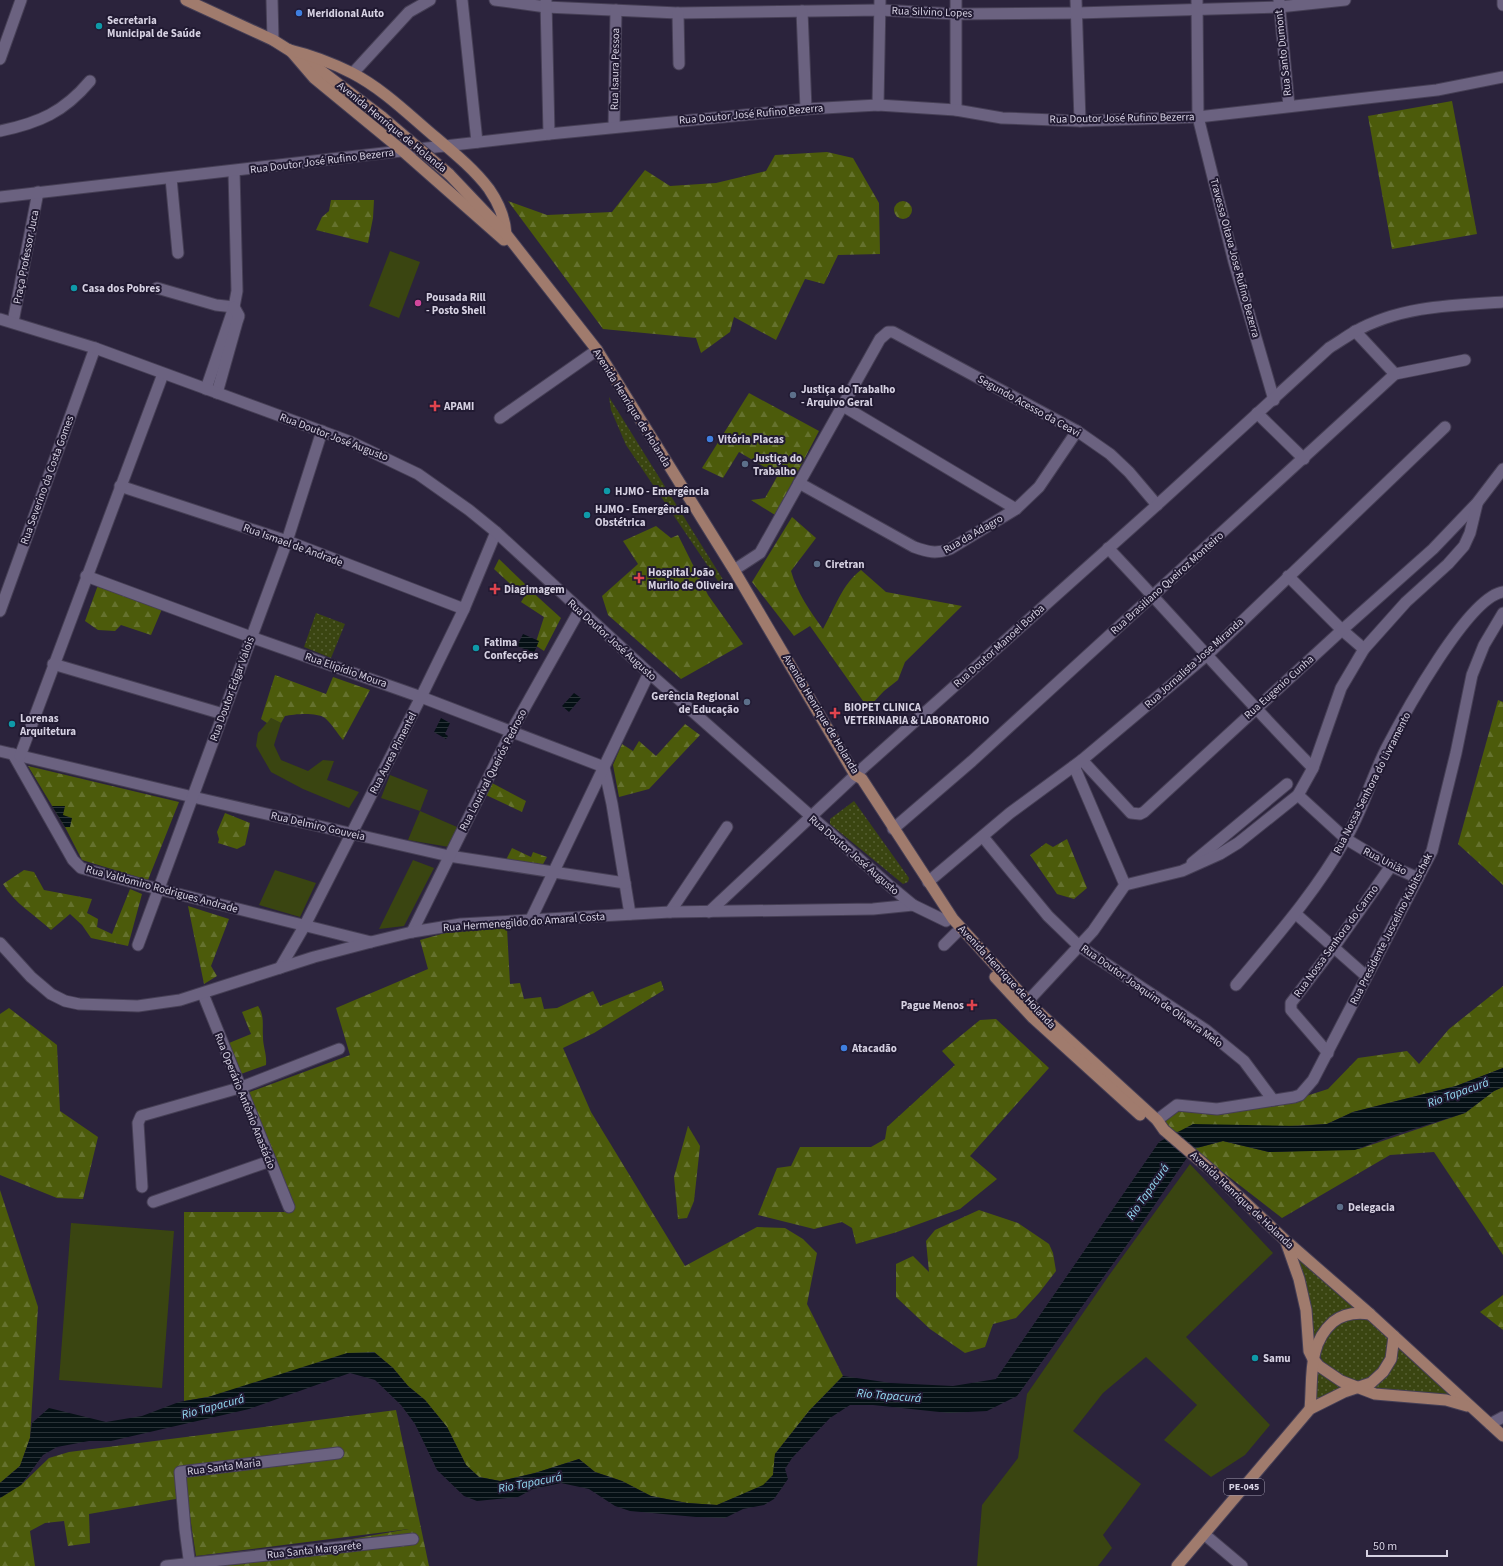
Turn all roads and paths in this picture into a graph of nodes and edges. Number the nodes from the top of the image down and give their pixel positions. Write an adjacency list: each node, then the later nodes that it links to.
1 (21, 0): 23 (street)
2 (186, 0): 21 (main road, Avenida Henrique de Holanda)
3 (272, 0): 21 (street)
4 (430, 0): 25 (street)
5 (462, 0): 37 (street)
6 (495, 0): 11 (street, Rua Silvino Lopes)
7 (956, 0): 20 (street)
8 (1076, 0): 19 (street)
9 (1345, 0): 13 (street, Rua Silvino Lopes)
10 (1503, 0): 15 (street)
11 (546, 3): 16 (street, Rua Silvino Lopes); 36 (street)
12 (1197, 4): 13 (street, Rua Silvino Lopes); 19 (street, Rua Silvino Lopes); 32 (street, Travessa Oitava Jose Rufino Bezerra)
13 (1279, 4): 29 (street, Rua Santo Dumont)
14 (880, 5): 17 (street, Rua Silvino Lopes); 20 (street, Rua Silvino Lopes); 28 (street)
15 (1503, 5)
16 (616, 10): 18 (street, Rua Silvino Lopes); 34 (street, Rua Isaura Pessoa)
17 (802, 11): 18 (street, Rua Silvino Lopes); 30 (street)
18 (678, 13): 24 (street)
19 (1077, 13): 20 (street, Rua Silvino Lopes); 33 (street)
20 (956, 14): 31 (street)
21 (273, 40): 22 (main road, Avenida Henrique de Holanda)
22 (290, 50): 25 (main road); 39 (main road); 44 (main road, Avenida Henrique de Holanda, bridge)
23 (0, 59)
24 (679, 64)
25 (352, 73): 38 (main road)
26 (1503, 77): 29 (street, Rua Doutor José Rufino Bezerra)
27 (90, 81): 35 (street)
28 (878, 105): 30 (street, Rua Doutor José Rufino Bezerra); 31 (street, Rua Doutor José Rufino Bezerra)
29 (1289, 106): 32 (street, Rua Doutor José Rufino Bezerra)
30 (806, 109): 34 (street, Rua Doutor José Rufino Bezerra)
31 (956, 110): 33 (street, Rua Doutor José Rufino Bezerra)
32 (1198, 116): 33 (street, Rua Doutor José Rufino Bezerra); 60 (street, Travessa Oitava Jose Rufino Bezerra)
33 (1080, 121)
34 (614, 127): 36 (street, Rua Doutor José Rufino Bezerra)
35 (0, 130)
36 (549, 134): 37 (street, Rua Doutor José Rufino Bezerra)
37 (478, 142): 38 (street, Rua Doutor José Rufino Bezerra)
38 (444, 145): 39 (street, Rua Doutor José Rufino Bezerra); 44 (main road)
39 (404, 152): 40 (street, Rua Doutor José Rufino Bezerra); 46 (main road)
40 (234, 171): 41 (street, Rua Doutor José Rufino Bezerra); 49 (street)
41 (172, 178): 42 (street, Rua Doutor José Rufino Bezerra); 45 (street)
42 (38, 192): 43 (street, Rua Doutor José Rufino Bezerra); 51 (street, Praça Professor Juca)
43 (0, 197)
44 (506, 234): 46 (main road, Avenida Henrique de Holanda)
45 (178, 253)
46 (521, 254): 54 (main road, Avenida Henrique de Holanda)
47 (157, 288): 49 (street)
48 (1503, 302): 52 (street, Rua Doutor Manoel Borba)
49 (234, 307): 58 (street); 59 (street)
50 (0, 319): 51 (street, Rua Doutor José Augusto)
51 (13, 322): 53 (street, Rua Doutor José Augusto)
52 (1355, 331): 57 (street); 60 (street, Rua Doutor Manoel Borba)
53 (95, 348): 56 (street, Rua Doutor José Augusto); 83 (street, Rua Severino da Costa Gomes)
54 (597, 350): 63 (street); 77 (main road, Avenida Henrique de Holanda)
55 (1465, 360): 57 (street)
56 (163, 374): 58 (street, Rua Doutor José Augusto); 70 (street)
57 (1396, 374): 67 (street, Rua Brasiliano Queiroz Monteiro)
58 (206, 389): 59 (street, Rua Doutor José Augusto)
59 (217, 393): 65 (street, Rua Doutor José Augusto)
60 (1274, 400): 62 (street, Rua Doutor Manoel Borba)
61 (843, 406): 66 (street, Segundo Acesso da Ceavi); 69 (street); 73 (street)
62 (1257, 413): 67 (street); 72 (street, Rua Doutor Manoel Borba)
63 (500, 418)
64 (1445, 427): 79 (street, Rua Jornalista Jose Miranda)
65 (322, 431): 74 (street, Rua Doutor José Augusto); 75 (street, Rua Doutor Edgar Valois)
66 (1077, 431): 72 (street, Segundo Acesso da Ceavi); 73 (street, Rua da Adagro)
67 (1304, 459): 81 (street, Rua Brasiliano Queiroz Monteiro)
68 (1503, 469): 71 (street, Rua Eugenio Cunha)
69 (799, 483): 73 (street, Rua da Adagro); 77 (street)
70 (120, 486): 75 (street, Rua Ismael de Andrade); 78 (street)
71 (1477, 503): 86 (street, Rua Eugenio Cunha); 88 (street)
72 (1157, 505): 76 (street, Rua Doutor Manoel Borba)
73 (1016, 509)
74 (496, 532): 82 (street, Rua Aurea Pimentel); 84 (street, Rua Doutor José Augusto)
75 (287, 541): 82 (street, Rua Ismael de Andrade); 87 (street, Rua Doutor Edgar Valois)
76 (1108, 548): 81 (street); 101 (street, Rua Doutor Manoel Borba)
77 (734, 570): 101 (main road, Avenida Henrique de Holanda)
78 (86, 576): 87 (street, Rua Elipídio Moura); 90 (street)
79 (1288, 576): 86 (street); 89 (street, Rua Jornalista Jose Miranda)
80 (1503, 592): 110 (street, Rua Nossa Senhora do Livramento)
81 (1152, 595): 89 (street); 107 (street, Rua Brasiliano Queiroz Monteiro)
82 (464, 609): 92 (street, Rua Aurea Pimentel)
83 (0, 611)
84 (579, 611): 91 (street, Rua Doutor José Augusto); 95 (street, Rua Lourival Queirós Pedroso)
85 (1503, 613): 115 (street, Rua Presidente Juscelino Kubitschek)
86 (1342, 630): 88 (street); 93 (street, Rua Eugenio Cunha)
87 (251, 637): 92 (street, Rua Elipídio Moura); 94 (street, Rua Doutor Edgar Valois)
88 (1364, 649): 100 (street)
89 (1207, 655): 93 (street); 98 (street, Rua Jornalista Jose Miranda)
90 (53, 664): 94 (street); 97 (street)
91 (648, 673): 99 (street); 105 (street, Rua Doutor José Augusto)
92 (422, 697): 95 (street, Rua Elipídio Moura); 108 (street, Rua Aurea Pimentel)
93 (1255, 709): 98 (street, Rua Eugenio Cunha); 100 (street)
94 (223, 714): 104 (street, Rua Doutor Edgar Valois)
95 (511, 732): 99 (street, Rua Elipídio Moura); 111 (street, Rua Lourival Queirós Pedroso)
96 (0, 751): 97 (street, Rua Delmiro Gouveia)
97 (17, 755): 104 (street, Rua Delmiro Gouveia); 119 (street, Rua Valdomiro Rodrigues Andrade)
98 (1078, 763): 109 (street, Rua Jornalista Jose Miranda); 118 (street)
99 (604, 767): 114 (street); 117 (street)
100 (1313, 768): 103 (street)
101 (855, 775): 105 (street, Rua Doutor Manoel Borba); 107 (main road, Avenida Henrique de Holanda); 126 (main road)
102 (1287, 784): 113 (street)
103 (1298, 795): 110 (street, Rua União); 113 (street)
104 (193, 798): 108 (street, Rua Delmiro Gouveia); 119 (street, Rua Doutor Edgar Valois)
105 (810, 817): 120 (street, Rua Doutor José Augusto); 122 (street, Rua Doutor Manoel Borba)
106 (727, 827): 121 (street)
107 (893, 829): 116 (main road, Avenida Henrique de Holanda)
108 (352, 834): 111 (street, Rua Delmiro Gouveia); 127 (street, Rua Aurea Pimentel)
109 (983, 837): 116 (street, Rua Jornalista Jose Miranda); 133 (street, Rua Doutor Joaquim de Oliveira Melo)
110 (1346, 840): 112 (street, Rua União); 124 (street, Rua Nossa Senhora do Livramento)
111 (449, 856): 114 (street, Rua Delmiro Gouveia); 128 (street, Rua Lourival Queirós Pedroso)
112 (1392, 866): 115 (street, Rua União); 135 (street, Rua Nossa Senhora do Carmo)
113 (1182, 871): 118 (street)
114 (554, 872): 117 (street, Rua Delmiro Gouveia); 125 (street)
115 (1418, 878): 137 (street, Rua Presidente Juscelino Kubitschek)
116 (928, 882): 140 (main road, Avenida Henrique de Holanda)
117 (625, 883): 123 (street)
118 (1125, 885): 133 (street)
119 (158, 889): 127 (street, Rua Valdomiro Rodrigues Andrade); 132 (street, Rua Doutor Edgar Valois)
120 (913, 905): 122 (street, Rua Hermenegildo do Amaral Costa); 126 (street, Rua Doutor José Augusto)
121 (670, 912): 122 (street, Rua Hermenegildo do Amaral Costa); 123 (street, Rua Hermenegildo do Amaral Costa)
122 (709, 912)
123 (630, 914): 125 (street, Rua Hermenegildo do Amaral Costa)
124 (1296, 914): 135 (street); 138 (street, Rua Nossa Senhora do Livramento)
125 (531, 919): 128 (street, Rua Hermenegildo do Amaral Costa)
126 (946, 921): 129 (main road)
127 (305, 925): 130 (street, Rua Valdomiro Rodrigues Andrade); 136 (street, Rua Aurea Pimentel)
128 (412, 932): 130 (street, Rua Hermenegildo do Amaral Costa)
129 (959, 936): 134 (street); 146 (main road)
130 (371, 942): 136 (street, Rua Hermenegildo do Amaral Costa)
131 (0, 944): 139 (street, Rua Hermenegildo do Amaral Costa)
132 (138, 945)
133 (1079, 946): 140 (street); 144 (street, Rua Doutor Joaquim de Oliveira Melo)
134 (946, 947)
135 (1334, 947): 137 (street); 142 (street, Rua Nossa Senhora do Carmo)
136 (280, 968): 139 (street, Rua Hermenegildo do Amaral Costa)
137 (1366, 976): 142 (street, Rua Presidente Juscelino Kubitschek)
138 (1236, 985)
139 (203, 994): 143 (street, Rua Operário Antônio Anastácio)
140 (1028, 1001): 145 (main road, Avenida Henrique de Holanda)
141 (339, 1049): 143 (street)
142 (1328, 1054): 144 (street, Rua Presidente Juscelino Kubitschek)
143 (239, 1088): 147 (street, Rua Operário Antônio Anastácio); 148 (street)
144 (1273, 1100): 145 (street, Rua Presidente Juscelino Kubitschek)
145 (1157, 1120): 146 (main road, Avenida Henrique de Holanda)
146 (1164, 1130): 151 (main road, Avenida Henrique de Holanda)
147 (270, 1162): 149 (street); 150 (street, Rua Operário Antônio Anastácio)
148 (142, 1187)
149 (153, 1202)
150 (289, 1207)
151 (1285, 1240): 152 (main road, Avenida Henrique de Holanda); 154 (main road)
152 (1370, 1314): 153 (main road, Avenida Henrique de Holanda); 154 (main road)
153 (1394, 1336): 155 (main road); 156 (main road, Avenida Henrique de Holanda)
154 (1313, 1359): 155 (main road); 157 (main road)
155 (1357, 1388): 156 (main road); 157 (main road)
156 (1470, 1406): 159 (main road, Avenida Henrique de Holanda)
157 (1310, 1409): 162 (main road, PE-045)
158 (1503, 1417): 159 (street)
159 (1490, 1424): 160 (main road, Avenida Henrique de Holanda)
160 (1503, 1436)
161 (338, 1453): 164 (street, Rua Santa Maria)
162 (1204, 1534): 166 (main road, PE-045); 167 (street)
163 (413, 1540): 164 (street, Rua Santa Margarete)
164 (190, 1565): 165 (street, Rua Santa Margarete)
165 (166, 1566)
166 (1177, 1566)
167 (1242, 1566)

